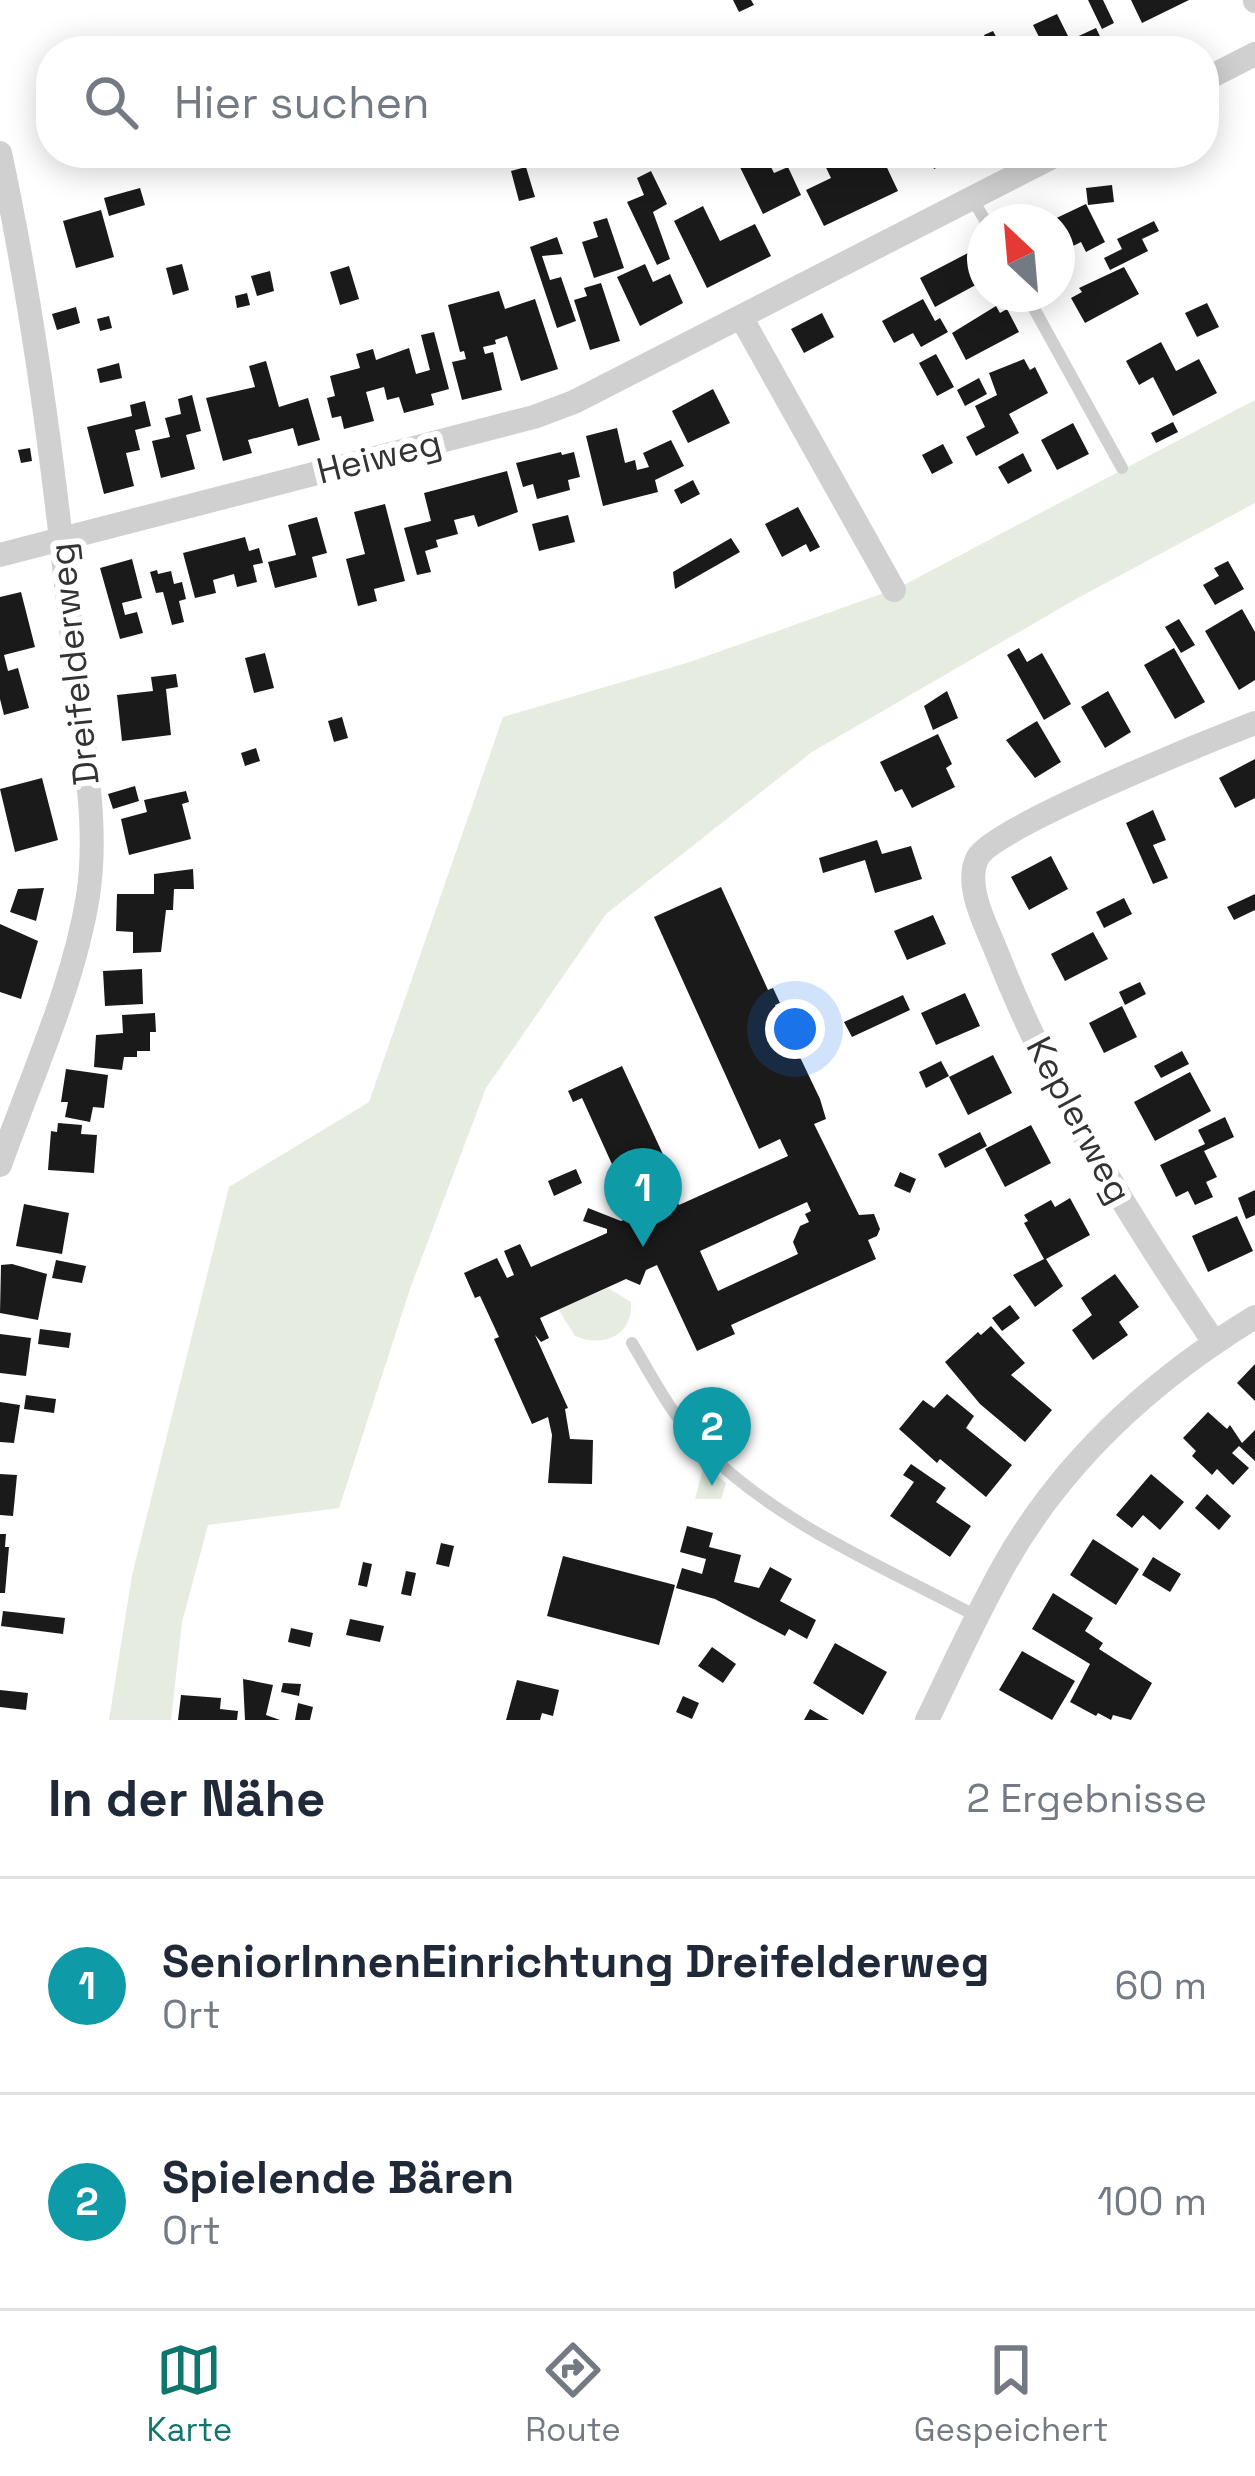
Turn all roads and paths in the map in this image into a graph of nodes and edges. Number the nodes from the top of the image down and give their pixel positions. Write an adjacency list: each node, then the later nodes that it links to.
1 (1255, 54): 2 (street)
2 (1219, 72)
3 (0, 153): 10 (street, Dreifelderweg)
4 (1030, 168): 5 (street, Heiweg)
5 (972, 197): 6 (lane); 8 (street, Heiweg)
6 (976, 204)
7 (1036, 312): 9 (lane)
8 (741, 317): 10 (street, Heiweg); 12 (street)
9 (1122, 468)
10 (62, 539): 11 (street, Heiweg); 14 (street, Dreifelderweg)
11 (0, 555)
12 (894, 590)
13 (1255, 723): 16 (street, Keplerweg)
14 (0, 1165)
15 (1255, 1317): 16 (street)
16 (1214, 1342): 18 (street)
17 (632, 1343): 18 (lane)
18 (977, 1616): 19 (street)
19 (927, 1720)

